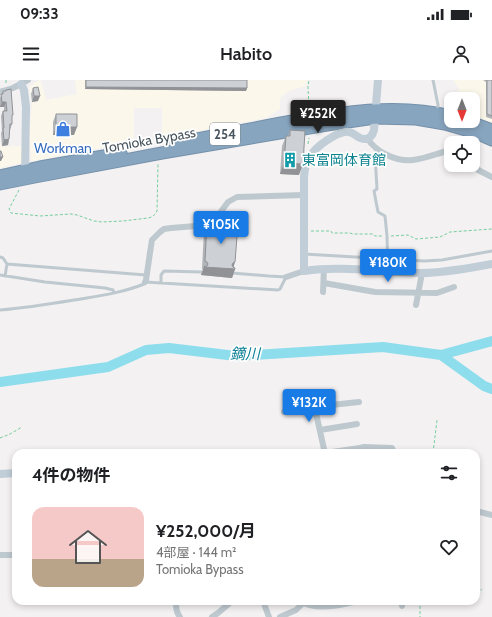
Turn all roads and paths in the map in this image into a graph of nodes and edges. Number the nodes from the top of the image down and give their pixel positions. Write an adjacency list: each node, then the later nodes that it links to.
1 (309, 80): 6 (path)
2 (378, 80): 8 (street)
3 (433, 80): 7 (lane)
4 (25, 82): 5 (street); 21 (street)
5 (0, 92)
6 (309, 110)
7 (437, 113): 8 (highway, Tomioka Bypass / 254); 9 (highway, Tomioka Bypass / 254)
8 (375, 114): 13 (street); 14 (highway, Tomioka Bypass / 254); 18 (highway, Tomioka Bypass / 254); 21 (highway, Tomioka Bypass / 254)
9 (444, 114)
10 (480, 126): 11 (highway)
11 (492, 130)
12 (309, 135): 15 (path)
13 (367, 138): 16 (street); 24 (street)
14 (492, 140)
15 (308, 144)
16 (376, 148): 17 (street); 27 (lane)
17 (444, 152)
18 (156, 154): 21 (highway, Tomioka Bypass / 254); 21 (path)
19 (480, 171): 22 (street)
20 (0, 176): 21 (highway, Tomioka Bypass / 254)
21 (24, 176): 23 (highway, Tomioka Bypass / 254)
22 (492, 177)
23 (0, 184)
24 (304, 195): 26 (street); 43 (street)
25 (492, 229): 27 (path)
26 (305, 231): 27 (path); 29 (street)
27 (387, 236): 31 (lane)
28 (492, 251): 31 (lane)
29 (304, 254): 31 (lane); 35 (street)
30 (0, 257): 32 (lane)
31 (388, 258): 36 (lane)
32 (7, 264): 41 (lane); 43 (lane)
33 (492, 264): 38 (street)
34 (324, 269): 35 (street); 36 (street); 45 (street)
35 (304, 271): 42 (street)
36 (388, 271): 38 (street)
37 (202, 272): 44 (lane)
38 (422, 273): 49 (street)
39 (232, 274): 42 (lane)
40 (0, 275): 41 (lane)
41 (5, 276): 48 (lane)
42 (286, 277): 44 (lane)
43 (146, 279): 44 (lane); 48 (lane)
44 (161, 283)
45 (324, 283): 47 (street); 49 (street)
46 (454, 288): 49 (street)
47 (323, 292)
48 (114, 293): 51 (lane)
49 (418, 293): 50 (street)
50 (416, 305)
51 (0, 310)
52 (359, 402): 53 (street)
53 (315, 409): 54 (street); 58 (street)
54 (284, 412)
55 (437, 420): 63 (path)
56 (357, 424): 58 (street)
57 (22, 427): 59 (path)
58 (320, 430): 60 (street)
59 (0, 438)
60 (323, 449)
61 (362, 449): 62 (street)
62 (392, 449)
63 (433, 449)
64 (12, 473): 65 (street)
65 (0, 474)
66 (480, 512): 67 (street)
67 (492, 515)
68 (0, 555): 69 (street)
69 (12, 555)
70 (176, 605): 78 (street)
71 (227, 605): 79 (street)
72 (264, 605): 80 (street)
73 (300, 605): 77 (street)
74 (309, 605): 75 (street)
75 (336, 605)
76 (420, 605): 83 (path)
77 (296, 610): 81 (street); 82 (street)
78 (180, 617)
79 (212, 617)
80 (269, 617)
81 (280, 617)
82 (298, 617)
83 (420, 617)

